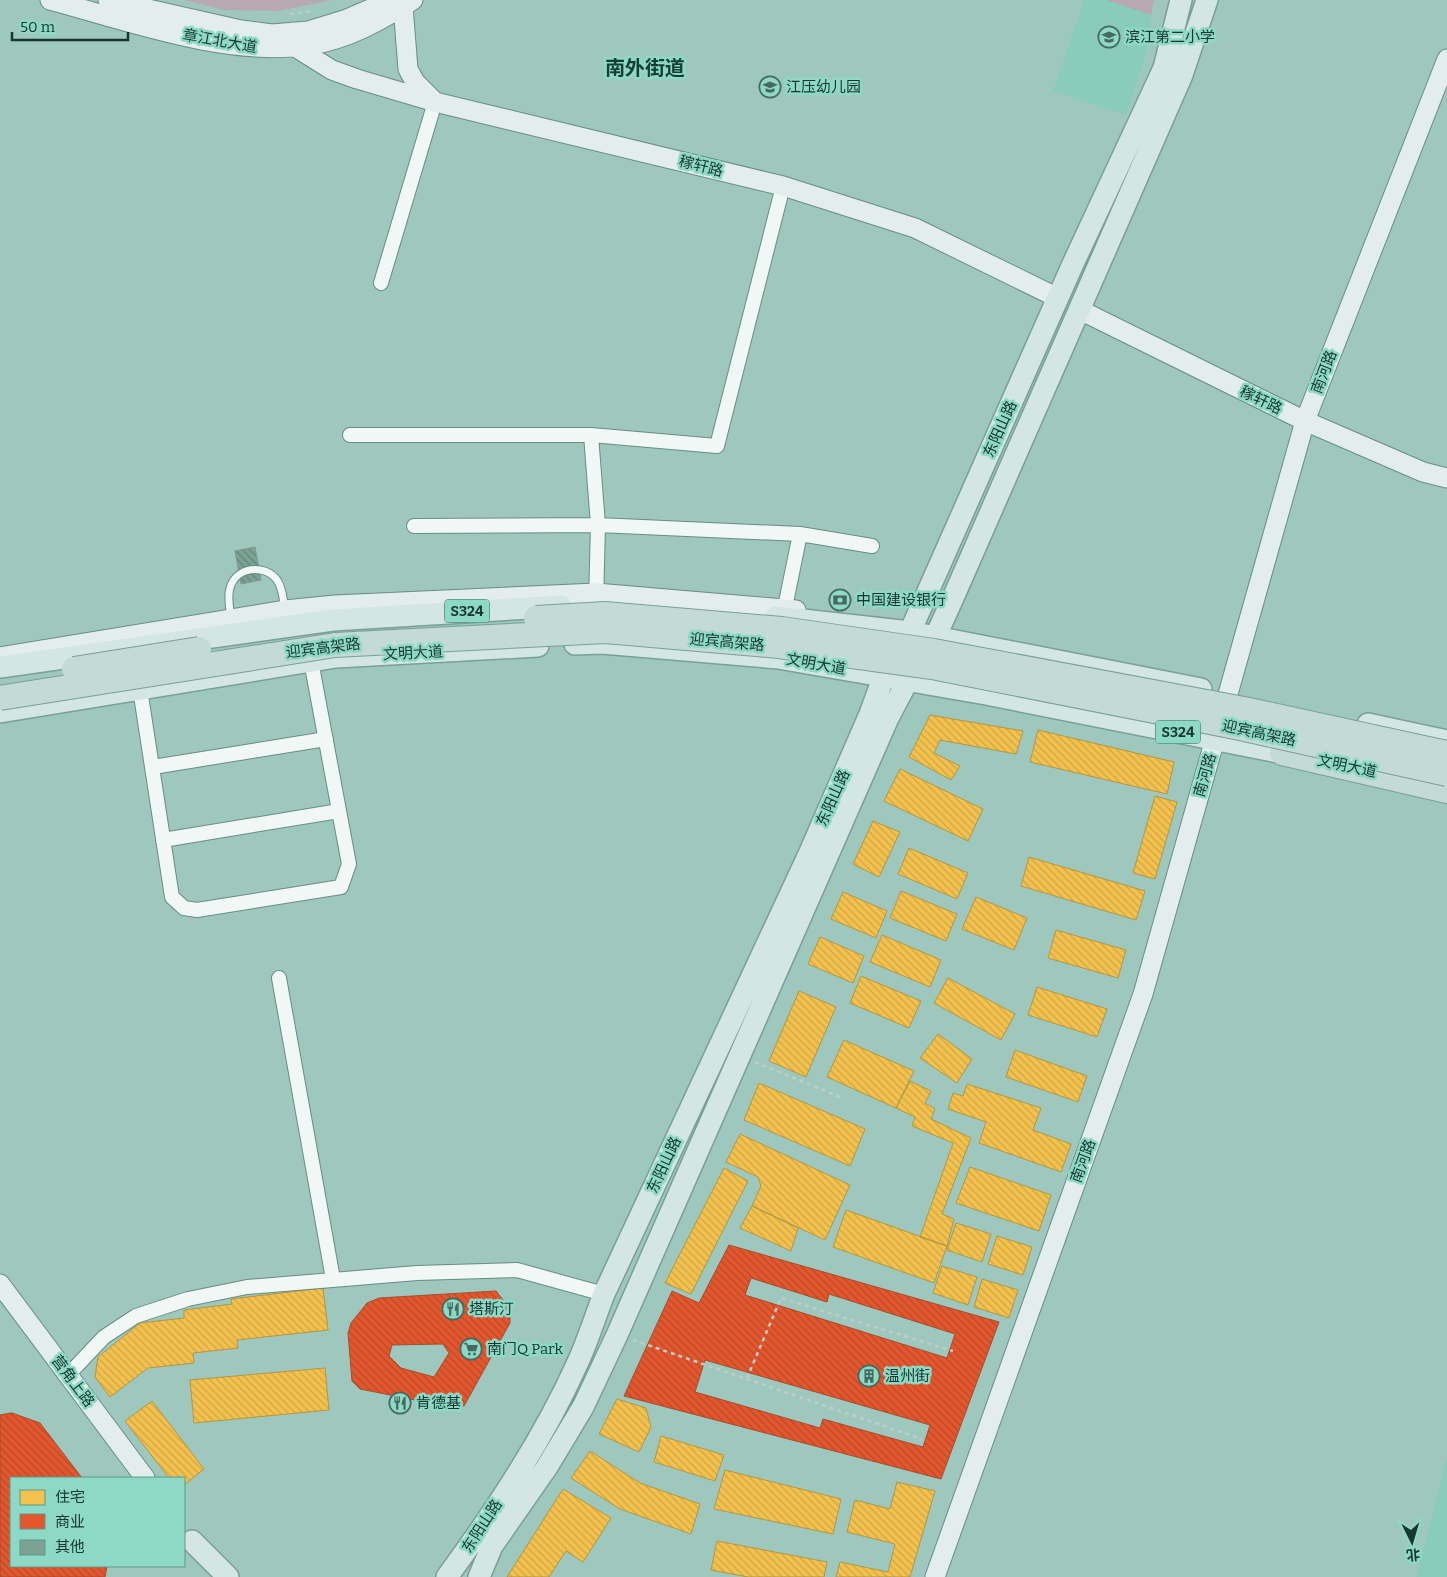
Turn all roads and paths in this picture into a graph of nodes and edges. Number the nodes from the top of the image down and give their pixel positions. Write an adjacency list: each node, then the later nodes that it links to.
1 (50, 0): 8 (street, 章江北大道)
2 (108, 0): 8 (street, 章江北大道)
3 (1181, 0): 13 (main road, 东阳山路)
4 (1207, 0): 14 (main road, 东阳山路)
5 (402, 2): 8 (street, 章江北大道); 10 (street)
6 (321, 9): 7 (path)
7 (283, 15)
8 (294, 39): 10 (street, 稼轩路)
9 (1447, 59): 15 (street, 南河路)
10 (435, 102): 11 (street, 稼轩路); 12 (street)
11 (783, 186): 13 (street, 稼轩路); 17 (street)
12 (381, 283)
13 (1058, 298): 27 (main road, 东阳山路)
14 (1080, 310): 15 (street, 稼轩路); 28 (main road, 东阳山路)
15 (1305, 422): 18 (street, 稼轩路); 36 (street, 南河路)
16 (350, 435): 17 (street)
17 (591, 435): 19 (street)
18 (1447, 478)
19 (598, 525): 20 (street); 21 (street); 23 (street)
20 (414, 526)
21 (800, 534): 22 (street); 25 (street)
22 (872, 546)
23 (596, 598): 24 (street); 25 (main road, S324); 31 (main road, S324)
24 (285, 610): 26 (street); 26 (lane)
25 (784, 613): 27 (main road, S324)
26 (232, 621): 29 (street)
27 (910, 632): 28 (main road, S324); 32 (main road, 东阳山路)
28 (936, 638): 33 (main road, 东阳山路); 36 (main road, S324)
29 (0, 657)
30 (311, 661): 32 (main road, 文明大道 / S324); 35 (main road, 文明大道 / S324); 39 (street)
31 (0, 668)
32 (884, 676): 33 (main road, 文明大道 / S324); 54 (main road, 东阳山路)
33 (908, 680): 40 (main road, 文明大道 / S324); 50 (main road, 东阳山路)
34 (0, 682): 43 (highway, 迎宾高架路, bridge)
35 (140, 689): 38 (main road, 文明大道 / S324); 44 (street)
36 (1228, 694): 41 (main road, S324)
37 (0, 698): 45 (highway, 迎宾高架路, bridge)
38 (0, 712)
39 (326, 739): 44 (street); 47 (street)
40 (1215, 740): 42 (main road, 文明大道 / S324); 66 (street, 南河路)
41 (1447, 741)
42 (1282, 753): 46 (highway)
43 (1447, 753)
44 (153, 767): 48 (street)
45 (1447, 774)
46 (1447, 789)
47 (339, 811): 48 (street); 48 (street)
48 (163, 840)
49 (279, 978): 52 (street)
50 (740, 1056): 51 (path); 55 (main road, 东阳山路)
51 (840, 1097)
52 (332, 1279): 54 (street); 57 (street)
53 (0, 1284): 57 (street, 营角上路)
54 (604, 1294): 64 (main road, 东阳山路)
55 (617, 1334): 58 (path); 65 (main road, 东阳山路)
56 (954, 1351): 58 (path)
57 (68, 1375): 60 (street, 营角上路)
58 (747, 1378): 59 (path)
59 (922, 1439)
60 (145, 1477)
61 (188, 1535): 62 (main road); 63 (main road)
62 (210, 1577)
63 (228, 1577)
64 (447, 1577)
65 (479, 1577)
66 (935, 1577)

